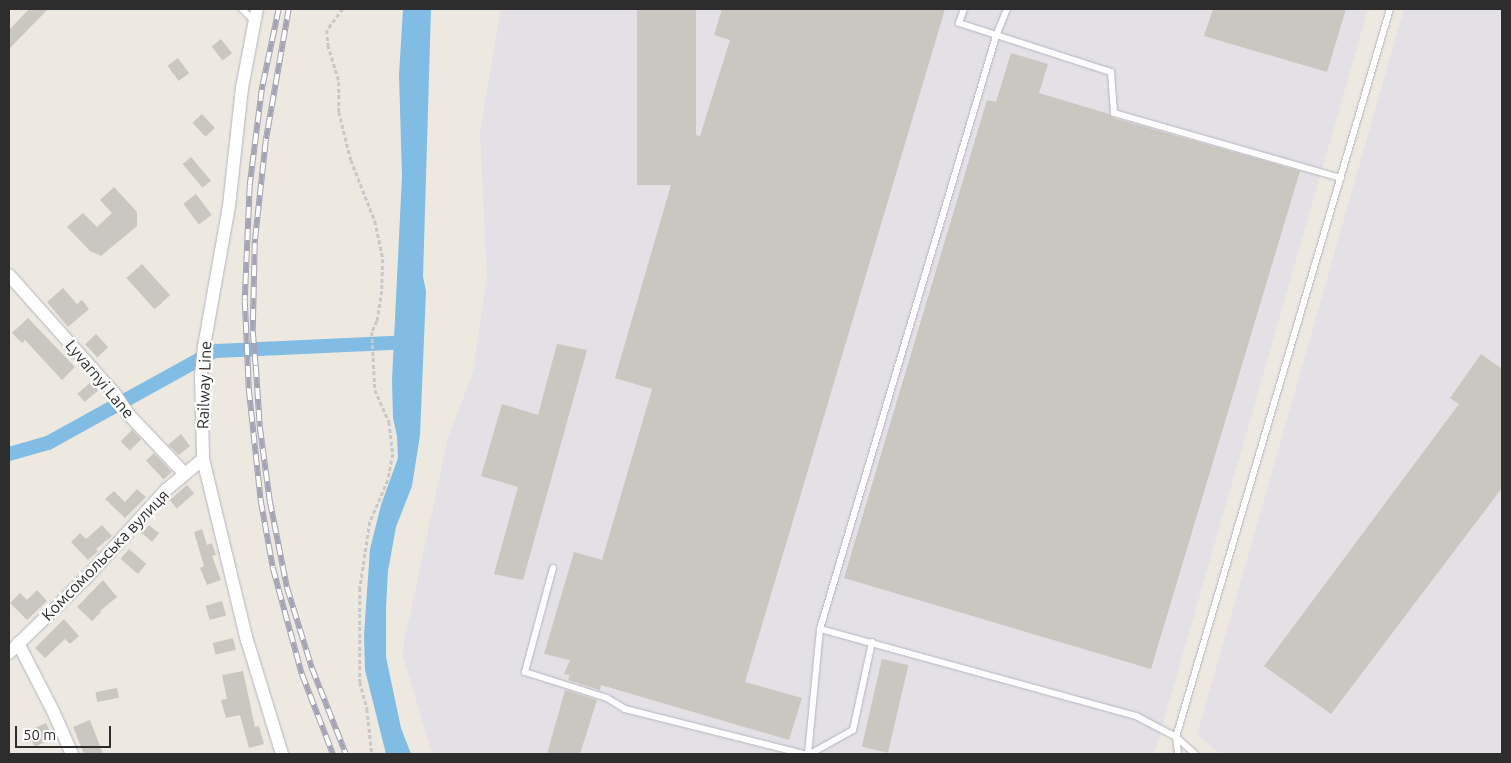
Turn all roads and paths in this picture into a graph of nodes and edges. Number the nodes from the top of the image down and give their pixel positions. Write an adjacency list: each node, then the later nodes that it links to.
1 (242, 9): 6 (lane)
2 (343, 9): 20 (path)
3 (964, 9): 7 (lane)
4 (1007, 9): 7 (lane)
5 (1390, 9): 8 (lane)
6 (255, 15): 10 (street, Railway Line)
7 (996, 36): 8 (lane); 13 (lane)
8 (1342, 178): 17 (lane)
9 (11, 284): 11 (street, Lyvarnyi Lane)
10 (203, 459): 11 (street, Комсомольська вулиця); 19 (street, Railway Line)
11 (184, 473): 15 (street, Комсомольська вулиця)
12 (553, 568): 21 (lane)
13 (820, 629): 14 (lane); 22 (lane)
14 (872, 642): 17 (lane); 22 (lane)
15 (18, 644): 16 (street, Комсомольська вулиця); 18 (street)
16 (9, 653)
17 (1176, 737): 23 (lane); 24 (lane)
18 (72, 754)
19 (282, 754)
20 (372, 754)
21 (804, 754)
22 (809, 754)
23 (1178, 754)
24 (1195, 754)

